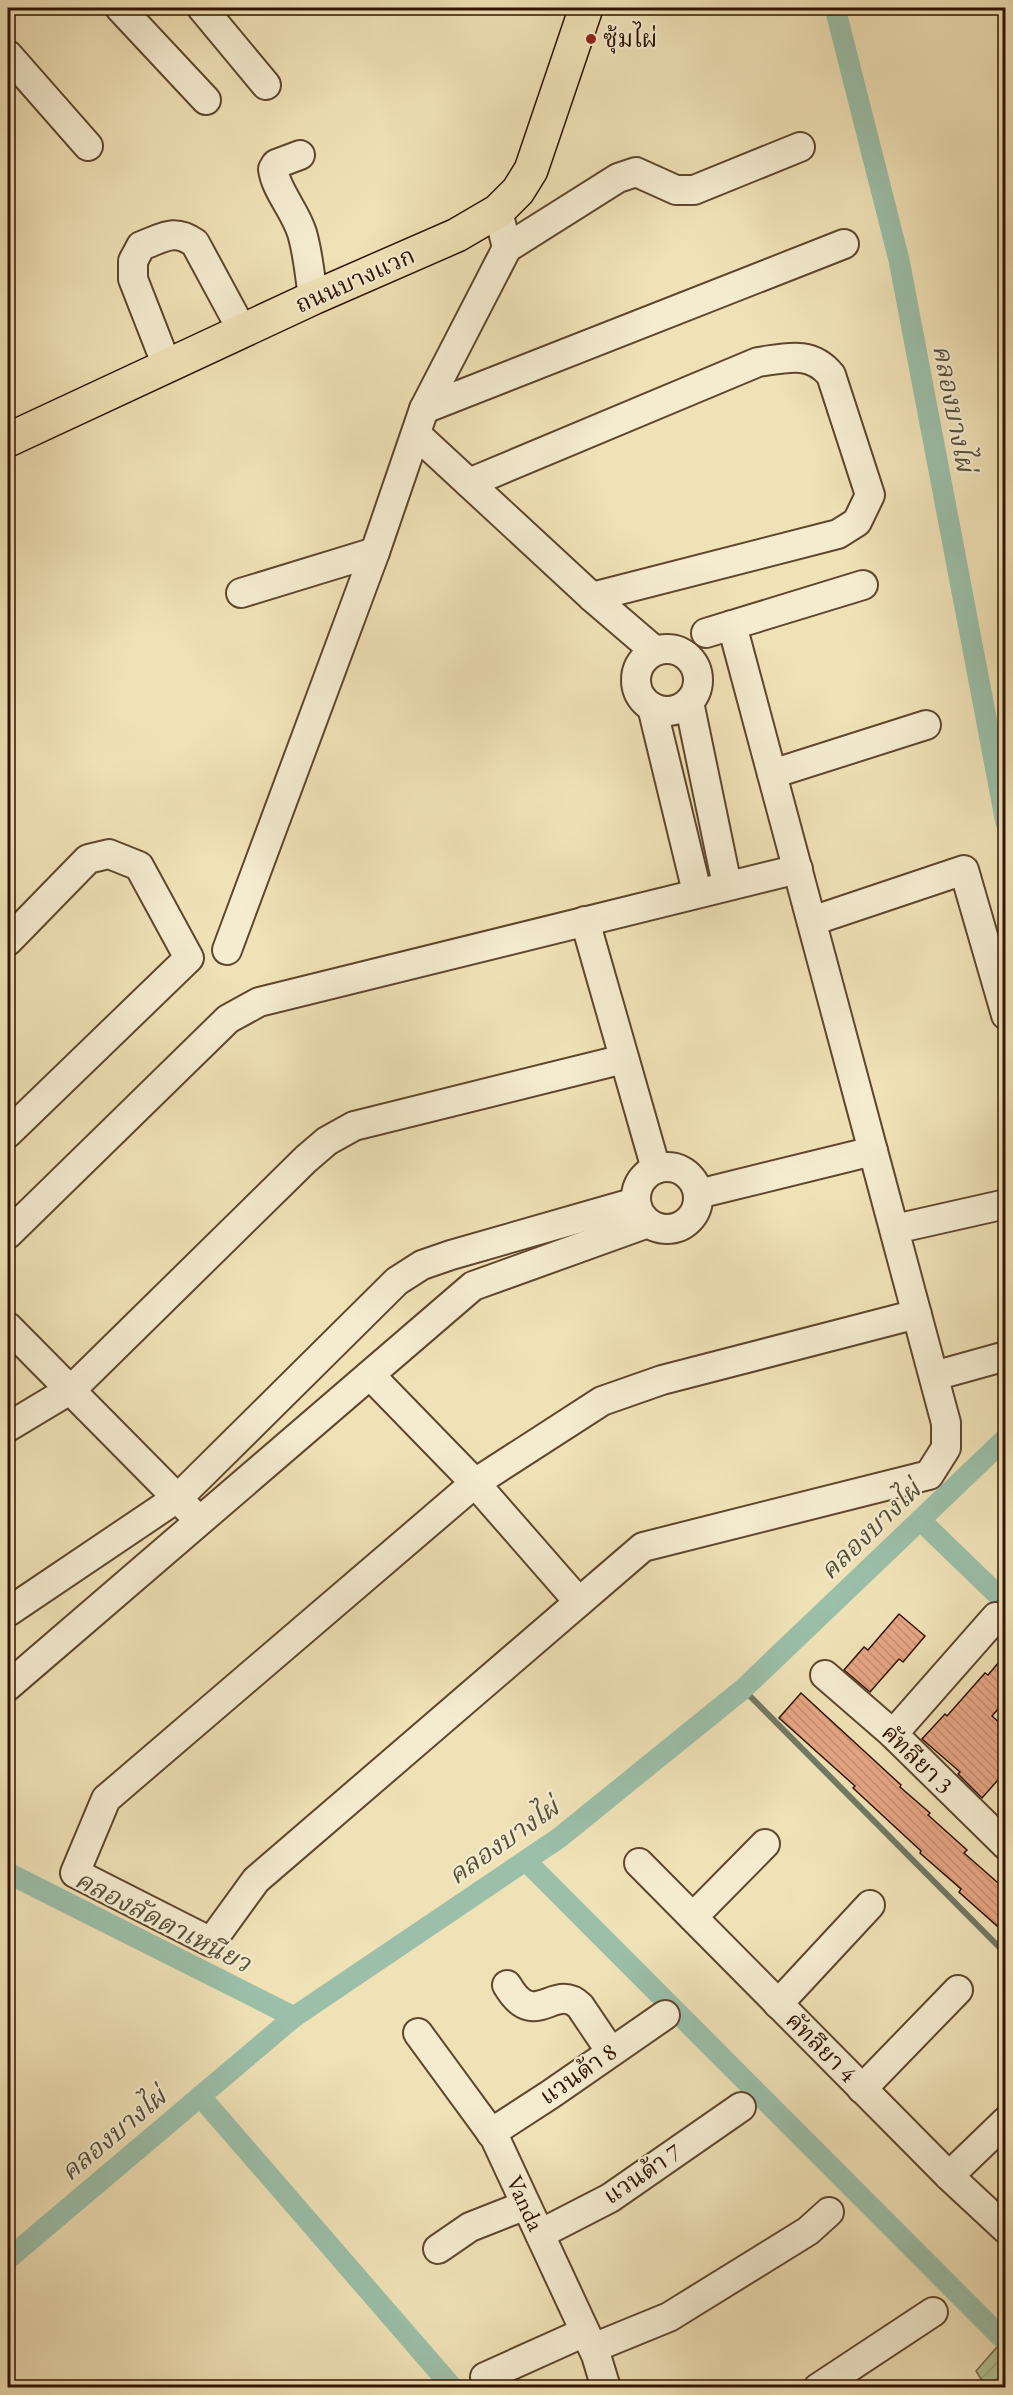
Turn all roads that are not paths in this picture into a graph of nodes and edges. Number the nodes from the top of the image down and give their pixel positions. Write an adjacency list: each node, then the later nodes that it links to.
1 (120, 8): 6 (street)
2 (202, 8): 5 (street)
3 (586, 8): 10 (main road, ถนนบางแวก)
4 (8, 55): 7 (street)
5 (266, 85)
6 (207, 100)
7 (88, 146)
8 (800, 147): 12 (street)
9 (300, 154): 13 (street)
10 (498, 211): 12 (street); 13 (main road, ถนนบางแวก)
11 (844, 244): 16 (street)
12 (507, 248): 16 (street)
13 (313, 297): 14 (main road, ถนนบางแวก)
14 (242, 330): 15 (main road, ถนนบางแวก); 15 (street)
15 (167, 366): 17 (main road, ถนนบางแวก)
16 (420, 421): 18 (street); 19 (street)
17 (8, 440)
18 (469, 483): 22 (street); 22 (street)
19 (375, 552): 21 (street); 34 (street)
20 (863, 585): 27 (street)
21 (241, 593)
22 (592, 597): 23 (street)
23 (656, 651): 24 (street); 25 (street)
24 (689, 702): 25 (street); 29 (street)
25 (652, 707): 30 (street)
26 (926, 725): 27 (street)
27 (772, 774): 28 (street)
28 (798, 869): 29 (street); 32 (street)
29 (727, 885): 30 (street)
30 (697, 892): 31 (street)
31 (585, 921): 36 (street); 44 (street)
32 (812, 921): 35 (street); 38 (street)
33 (8, 941): 37 (street)
34 (227, 950)
35 (1005, 1015)
36 (624, 1059): 39 (street); 50 (street)
37 (8, 1133)
38 (873, 1151): 40 (street); 43 (street)
39 (656, 1169): 40 (street); 42 (street)
40 (698, 1194): 42 (street)
41 (1005, 1204): 43 (street)
42 (642, 1213): 48 (street); 53 (street)
43 (894, 1229): 45 (street)
44 (8, 1234)
45 (917, 1314): 49 (street); 52 (street)
46 (8, 1327): 50 (street)
47 (1005, 1356): 49 (street)
48 (370, 1375): 52 (street); 54 (street)
49 (934, 1376): 55 (street)
50 (70, 1390): 51 (street); 53 (street)
51 (8, 1427)
52 (475, 1483): 55 (street); 55 (street)
53 (177, 1498): 54 (street); 56 (street)
54 (200, 1522): 59 (street)
55 (579, 1602)
56 (8, 1612)
57 (996, 1617): 60 (street)
58 (825, 1676): 60 (street, คัทลียา 3)
59 (8, 1686)
60 (892, 1734): 61 (street, คัทลียา 3)
61 (1001, 1832)
62 (765, 1844): 65 (street)
63 (639, 1863): 65 (street, คัทลียา 4)
64 (870, 1905): 68 (street)
65 (693, 1917): 68 (street, คัทลียา 4)
66 (507, 1985): 71 (street)
67 (958, 1990): 72 (street)
68 (778, 2004): 72 (street, คัทลียา 4)
69 (665, 2015): 71 (street, แวนด้า 8)
70 (418, 2033): 75 (street, Vanda)
71 (610, 2052): 75 (street, แวนด้า 8)
72 (862, 2089): 76 (street, คัทลียา 4)
73 (741, 2107): 80 (street, แวนด้า 7)
74 (1005, 2121): 76 (street)
75 (491, 2133): 77 (street, Vanda)
76 (949, 2176): 79 (street, คัทลียา 4)
77 (526, 2205): 80 (street, Vanda); 81 (street)
78 (829, 2212): 83 (street)
79 (1005, 2229)
80 (540, 2234): 83 (street, Vanda)
81 (438, 2249)
82 (933, 2312): 86 (street)
83 (589, 2340): 84 (street); 85 (street, Vanda)
84 (485, 2377)
85 (606, 2388)
86 (818, 2388)

